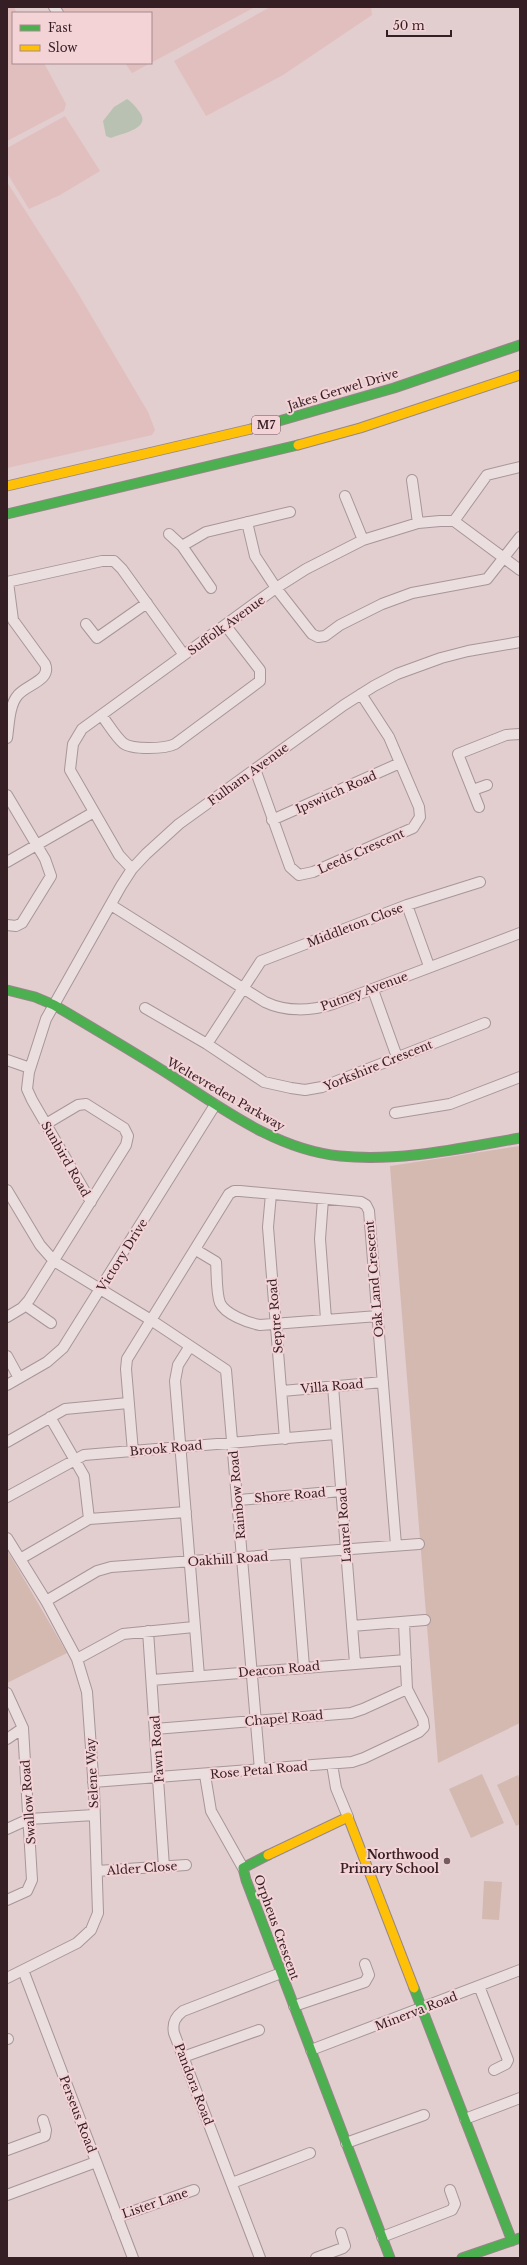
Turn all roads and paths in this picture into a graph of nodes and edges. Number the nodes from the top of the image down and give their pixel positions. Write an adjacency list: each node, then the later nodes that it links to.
1 (520, 345): 5 (street, Jakes Gerwel Drive / M7)
2 (520, 375): 8 (street, M7)
3 (520, 467): 9 (street)
4 (412, 480): 11 (street)
5 (7, 486)
6 (345, 496): 14 (street)
7 (290, 512): 10 (street)
8 (7, 514)
9 (454, 521): 11 (street, Suffolk Avenue); 16 (street)
10 (247, 522): 15 (street); 20 (street)
11 (418, 523): 14 (street, Suffolk Avenue)
12 (169, 534): 15 (street)
13 (520, 537): 16 (street)
14 (363, 540): 20 (street, Suffolk Avenue)
15 (182, 546): 19 (street)
16 (504, 558): 17 (street); 20 (street)
17 (520, 570)
18 (8, 582): 21 (street); 22 (street)
19 (211, 588)
20 (276, 588): 24 (street, Suffolk Avenue)
21 (147, 603): 23 (street); 26 (street)
22 (10, 622): 30 (street)
23 (86, 624)
24 (226, 626): 26 (street, Suffolk Avenue); 28 (street)
25 (520, 642): 27 (street, Fulham Avenue)
26 (184, 655): 28 (street, Suffolk Avenue)
27 (361, 694): 31 (street, Leeds Crescent); 32 (street, Fulham Avenue)
28 (102, 716): 37 (street, Suffolk Avenue)
29 (520, 734): 34 (street)
30 (7, 738)
31 (400, 763): 38 (street, Ipswitch Road); 38 (street, Leeds Crescent)
32 (255, 769): 38 (street, Leeds Crescent); 41 (street, Fulham Avenue)
33 (487, 785): 34 (street)
34 (473, 790): 36 (street)
35 (7, 795): 39 (street)
36 (479, 807)
37 (94, 812): 39 (street); 41 (street, Suffolk Avenue)
38 (272, 820)
39 (37, 845): 40 (street); 45 (street)
40 (7, 862)
41 (132, 868): 44 (street, Fulham Avenue)
42 (480, 882): 43 (street, Middleton Close)
43 (407, 905): 47 (street); 48 (street, Middleton Close)
44 (111, 906): 48 (street, Putney Avenue); 51 (street, Fulham Avenue)
45 (7, 925)
46 (520, 933): 47 (street, Putney Avenue)
47 (429, 966): 50 (street, Putney Avenue)
48 (243, 989): 50 (street, Putney Avenue); 54 (street)
49 (7, 990): 51 (street, Weltevreden Parkway)
50 (373, 990): 55 (street)
51 (54, 1006): 57 (street, Sunbird Road); 59 (street, Weltevreden Parkway)
52 (145, 1008): 54 (street, Yorkshire Crescent)
53 (485, 1023): 55 (street, Yorkshire Crescent)
54 (207, 1044): 55 (street, Yorkshire Crescent)
55 (397, 1057)
56 (7, 1060): 57 (street)
57 (30, 1068): 61 (street, Sunbird Road)
58 (520, 1077): 60 (street)
59 (215, 1105): 62 (street, Weltevreden Parkway); 70 (street, Victory Drive)
60 (395, 1113)
61 (46, 1124): 66 (street, Sunbird Road); 66 (street)
62 (520, 1138)
63 (7, 1190): 67 (street, Rainbow Road)
64 (271, 1194): 65 (street, Oak Land Crescent); 68 (street, Oak Land Crescent); 77 (street, Septre Road)
65 (323, 1199): 73 (street, Oak Land Crescent); 74 (street)
66 (91, 1202): 69 (street, Sunbird Road)
67 (11, 1204): 69 (street, Rainbow Road)
68 (196, 1250): 75 (street, Oak Land Crescent); 77 (street)
69 (54, 1261): 70 (street, Rainbow Road); 71 (street, Sunbird Road)
70 (100, 1289): 75 (street, Rainbow Road); 80 (street, Victory Drive)
71 (25, 1304): 72 (street, Sunbird Road); 76 (street)
72 (7, 1316)
73 (378, 1316): 74 (street); 81 (street, Oak Land Crescent)
74 (326, 1319): 77 (street)
75 (151, 1320): 78 (street, Rainbow Road); 85 (street, Oak Land Crescent)
76 (52, 1323)
77 (275, 1324): 84 (street, Septre Road)
78 (190, 1346): 90 (street, Rainbow Road); 91 (street)
79 (7, 1356): 80 (street)
80 (19, 1378): 82 (street, Victory Drive)
81 (383, 1382): 83 (street, Villa Road); 101 (street, Oak Land Crescent)
82 (7, 1385)
83 (333, 1386): 84 (street, Villa Road); 87 (street, Laurel Road)
84 (282, 1391): 88 (street, Septre Road)
85 (128, 1403): 86 (street); 92 (street, Oak Land Crescent)
86 (50, 1417): 89 (street); 93 (street)
87 (336, 1434): 88 (street, Brook Road); 94 (street, Laurel Road)
88 (285, 1439): 90 (street, Brook Road)
89 (7, 1442)
90 (233, 1442): 91 (street, Brook Road); 96 (street, Rainbow Road)
91 (181, 1447): 92 (street, Brook Road); 97 (street)
92 (132, 1452): 93 (street, Brook Road)
93 (74, 1459): 95 (street, Brook Road); 98 (street)
94 (341, 1491): 96 (street, Shore Road); 102 (street, Laurel Road)
95 (7, 1497)
96 (238, 1500): 104 (street, Rainbow Road)
97 (186, 1512): 98 (street); 106 (street)
98 (89, 1519): 105 (street)
99 (7, 1538): 105 (street, Selene Way)
100 (418, 1544): 101 (street, Oakhill Road)
101 (396, 1545): 102 (street, Oakhill Road)
102 (345, 1549): 103 (street, Oakhill Road); 110 (street, Laurel Road)
103 (295, 1554): 104 (street, Oakhill Road); 116 (street)
104 (242, 1558): 106 (street, Oakhill Road); 117 (street, Rainbow Road)
105 (20, 1559): 107 (street, Selene Way)
106 (190, 1562): 107 (street, Oakhill Road); 111 (street)
107 (46, 1601): 113 (street, Selene Way)
108 (425, 1620): 109 (street)
109 (404, 1623): 110 (street); 114 (street)
110 (352, 1626): 115 (street, Laurel Road)
111 (194, 1627): 112 (street); 118 (street)
112 (148, 1631): 113 (street); 119 (street, Fawn Road)
113 (77, 1659): 130 (street, Selene Way)
114 (406, 1660): 115 (street, Deacon Road); 120 (street)
115 (355, 1663): 116 (street, Deacon Road)
116 (304, 1667): 117 (street, Deacon Road)
117 (252, 1671): 118 (street, Deacon Road); 122 (street, Rainbow Road)
118 (199, 1676): 119 (street, Deacon Road)
119 (152, 1680): 124 (street, Fawn Road)
120 (407, 1689): 122 (street, Chapel Road); 126 (street, Rose Petal Road)
121 (7, 1693): 123 (street, Swallow Road)
122 (255, 1720): 124 (street, Chapel Road); 127 (street, Rainbow Road)
123 (23, 1728): 125 (street); 133 (street, Swallow Road)
124 (155, 1729): 129 (street, Fawn Road)
125 (7, 1738)
126 (332, 1764): 127 (street, Rose Petal Road); 132 (street)
127 (260, 1770): 128 (street, Rose Petal Road)
128 (205, 1775): 129 (street, Rose Petal Road); 137 (street)
129 (158, 1778): 130 (street, Rose Petal Road); 136 (street, Fawn Road)
130 (93, 1782): 131 (street, Selene Way)
131 (94, 1815): 133 (street); 138 (street, Selene Way)
132 (348, 1817): 137 (street, Orpheus Crescent); 147 (street)
133 (29, 1819): 134 (street); 139 (street, Swallow Road)
134 (7, 1829)
135 (186, 1865): 136 (street, Alder Close)
136 (164, 1867): 138 (street, Alder Close)
137 (243, 1868): 142 (street, Orpheus Crescent)
138 (97, 1871): 141 (street, Selene Way)
139 (7, 1900)
140 (365, 1964): 146 (street)
141 (23, 1970): 144 (street, Selene Way); 159 (street, Perseus Road)
142 (281, 1973): 146 (street, Orpheus Crescent); 150 (street, Pandora Road)
143 (519, 1973): 145 (street, Minerva Road)
144 (7, 1978)
145 (480, 1986): 147 (street, Minerva Road); 151 (street)
146 (294, 2006): 149 (street, Orpheus Crescent)
147 (422, 2009): 149 (street, Minerva Road); 154 (street)
148 (259, 2030): 150 (street)
149 (310, 2050): 156 (street, Orpheus Crescent)
150 (183, 2056): 160 (street, Pandora Road)
151 (494, 2070)
152 (520, 2098): 154 (street)
153 (424, 2115): 156 (street)
154 (465, 2119): 167 (street)
155 (43, 2120): 157 (street)
156 (346, 2143): 166 (street, Orpheus Crescent)
157 (7, 2150)
158 (310, 2153): 160 (street)
159 (96, 2162): 163 (street); 164 (street, Perseus Road)
160 (232, 2183): 169 (street, Pandora Road)
161 (194, 2190): 164 (street, Lister Lane)
162 (450, 2190): 166 (street)
163 (7, 2195)
164 (117, 2217): 168 (street, Perseus Road)
165 (341, 2233): 170 (street)
166 (382, 2237): 171 (street, Orpheus Crescent)
167 (516, 2240): 172 (street)
168 (133, 2258)
169 (260, 2258)
170 (316, 2258)
171 (390, 2258)
172 (462, 2258)

